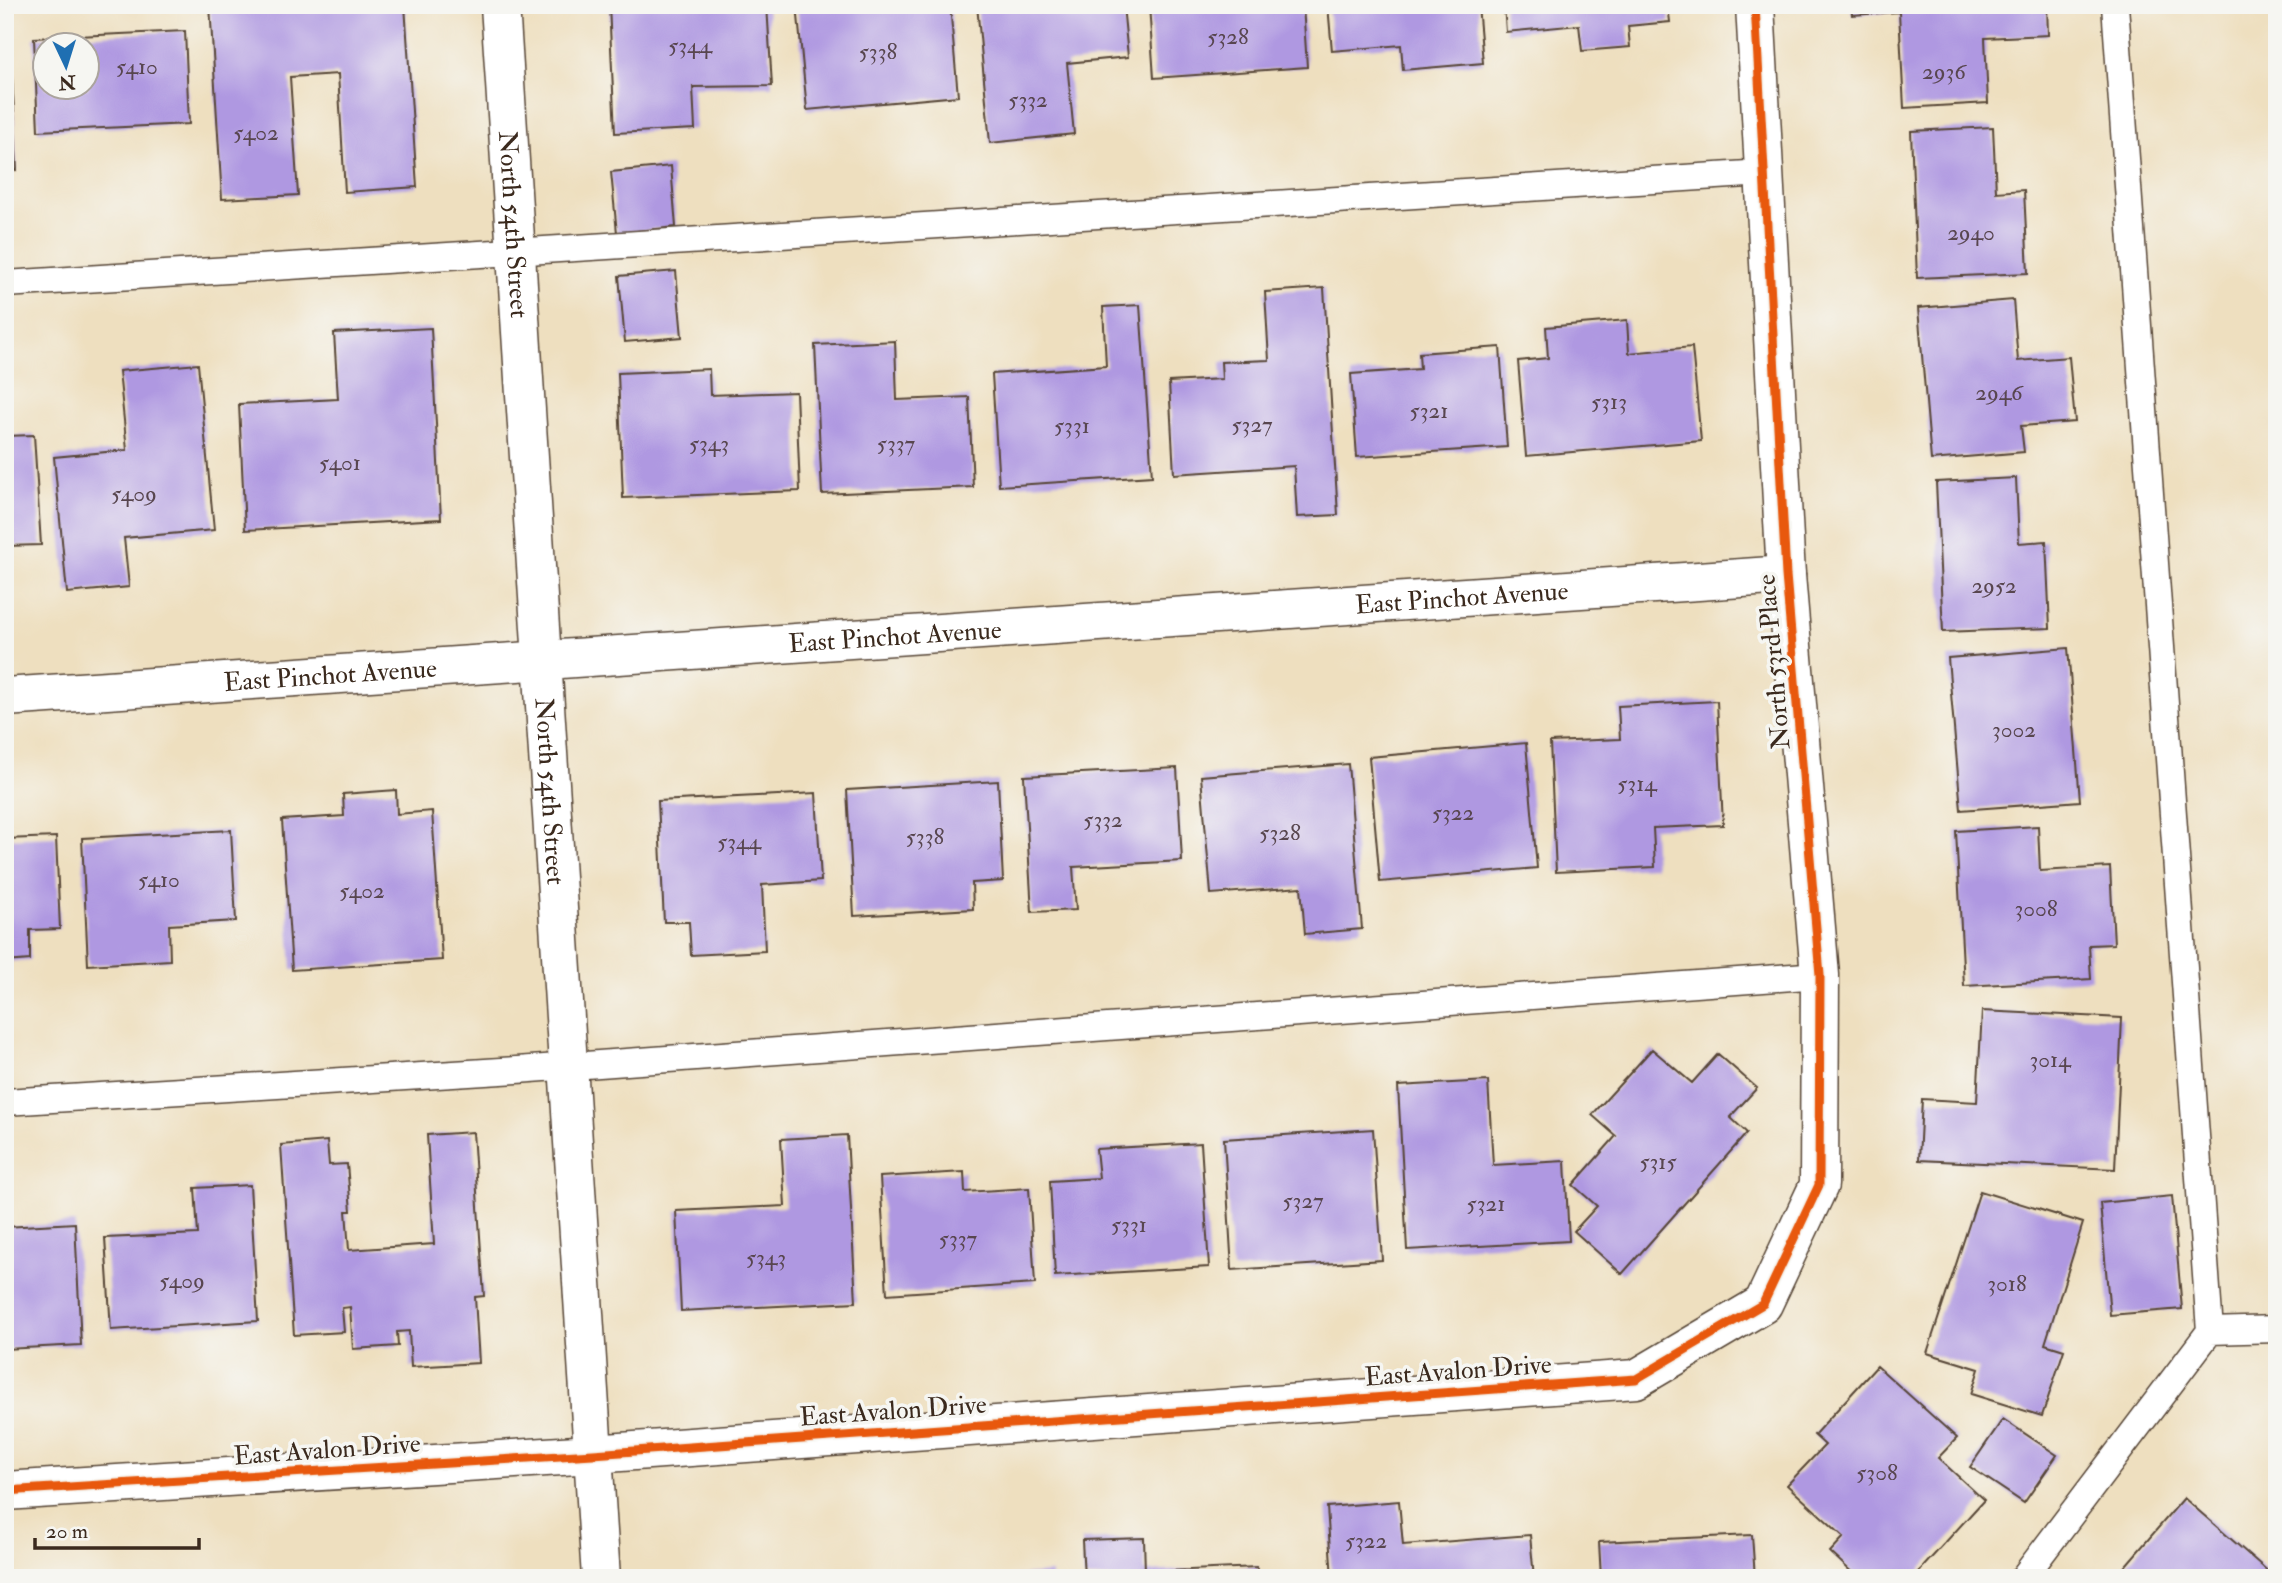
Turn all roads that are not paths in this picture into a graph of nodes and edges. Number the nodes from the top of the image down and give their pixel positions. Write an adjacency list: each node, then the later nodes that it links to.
1 (500, 5): 5 (street, North 54th Street)
2 (1755, 5): 4 (street, North 53rd Place)
3 (2115, 5): 15 (lane)
4 (1764, 173): 5 (lane); 7 (street, North 53rd Place)
5 (515, 252): 6 (lane); 8 (street, North 54th Street)
6 (5, 285)
7 (1786, 575): 8 (street, East Pinchot Avenue); 10 (street, North 53rd Place)
8 (540, 662): 9 (street, East Pinchot Avenue); 11 (street, North 54th Street)
9 (5, 697)
10 (1820, 975): 11 (lane); 13 (street, North 53rd Place)
11 (566, 1067): 12 (lane); 16 (street, North 54th Street)
12 (5, 1102)
13 (1763, 1304): 16 (street, East Avalon Drive)
14 (2277, 1329): 15 (lane)
15 (2210, 1331): 19 (lane)
16 (593, 1454): 17 (street, East Avalon Drive); 18 (street, North 54th Street)
17 (5, 1491)
18 (601, 1578)
19 (2023, 1578)

